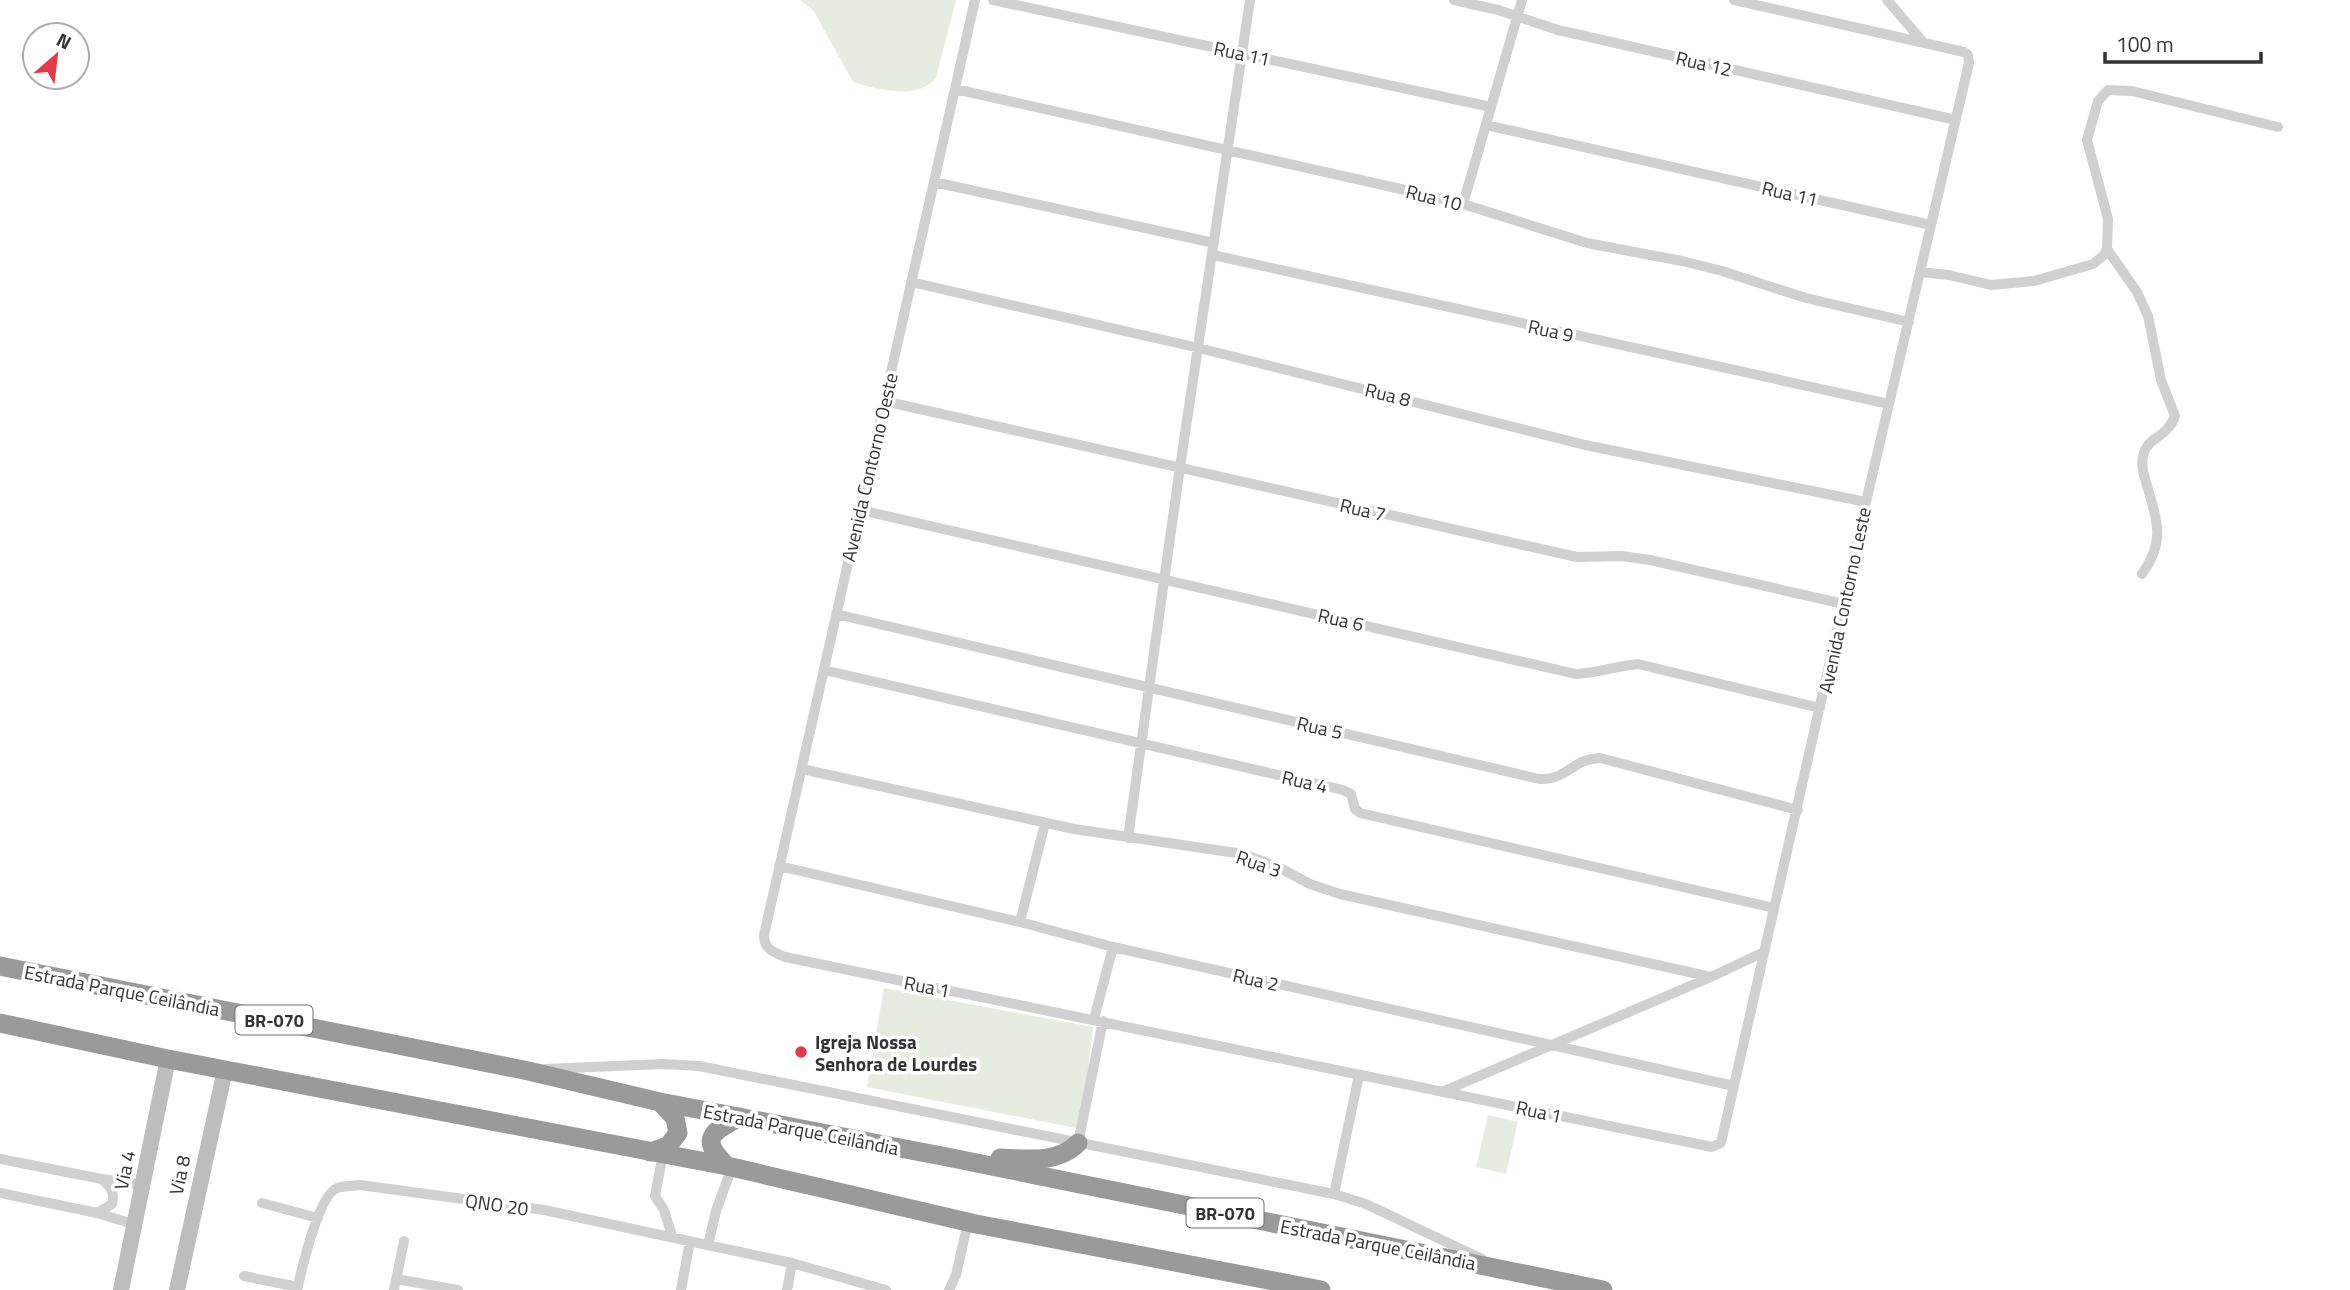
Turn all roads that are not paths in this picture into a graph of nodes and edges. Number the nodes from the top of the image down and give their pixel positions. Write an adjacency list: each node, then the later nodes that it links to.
1 (975, 0): 11 (street, Avenida Contorno Oeste)
2 (993, 0): 10 (street, Rua 11)
3 (1250, 0): 10 (street)
4 (1454, 0): 8 (street, Rua 12)
5 (1522, 0): 8 (street)
6 (1734, 0): 9 (street)
7 (1887, 0): 9 (street)
8 (1518, 16): 12 (street); 13 (street, Rua 12)
9 (1923, 42): 13 (street, Avenida Contorno Leste)
10 (1242, 53): 12 (street, Rua 11); 16 (street)
11 (955, 89): 16 (street, Rua 10); 17 (street, Avenida Contorno Oeste)
12 (1491, 107): 14 (street)
13 (1956, 120): 19 (street, Avenida Contorno Leste)
14 (1486, 125): 18 (street); 19 (street, Rua 11)
15 (2278, 127): 21 (street)
16 (1228, 151): 18 (street, Rua 10); 20 (street)
17 (934, 182): 20 (street); 24 (street, Avenida Contorno Oeste)
18 (1463, 204): 25 (street, Rua 10)
19 (1931, 225): 23 (street, Avenida Contorno Leste)
20 (1214, 243): 22 (street)
21 (2107, 249): 23 (street); 32 (street)
22 (1213, 255): 26 (street); 28 (street, Rua 9)
23 (1920, 272): 25 (street, Avenida Contorno Leste)
24 (911, 282): 26 (street, Rua 8); 27 (street, Avenida Contorno Oeste)
25 (1909, 322): 28 (street, Avenida Contorno Leste)
26 (1199, 348): 29 (street); 30 (street, Rua 8)
27 (884, 401): 29 (street, Rua 7); 31 (street, Avenida Contorno Oeste)
28 (1889, 404): 30 (street, Avenida Contorno Leste)
29 (1180, 467): 33 (street); 34 (street, Rua 7)
30 (1866, 502): 34 (street, Avenida Contorno Leste)
31 (860, 510): 33 (street, Rua 6); 35 (street, Avenida Contorno Oeste)
32 (2142, 573)
33 (1165, 579): 37 (street); 38 (street, Rua 6)
34 (1844, 604): 38 (street, Avenida Contorno Leste)
35 (836, 614): 36 (street, Avenida Contorno Oeste); 37 (street, Rua 5)
36 (824, 670): 39 (street, Rua 4); 40 (street, Avenida Contorno Oeste)
37 (1150, 687): 39 (street); 41 (street, Rua 5)
38 (1820, 709): 41 (street, Avenida Contorno Leste)
39 (1143, 743): 43 (street); 45 (street, Rua 4)
40 (802, 769): 42 (street, Rua 3); 44 (street, Avenida Contorno Oeste)
41 (1798, 810): 45 (street, Avenida Contorno Leste)
42 (1045, 823): 43 (street, Rua 3); 46 (street)
43 (1128, 838): 51 (street, Rua 3)
44 (779, 866): 46 (street, Rua 2); 47 (street, Avenida Contorno Oeste)
45 (1774, 908): 49 (street, Avenida Contorno Leste)
46 (1020, 922): 48 (street, Rua 2)
47 (764, 935): 52 (street, Rua 1)
48 (1113, 947): 52 (street); 54 (street, Rua 2)
49 (1765, 952): 51 (street); 59 (street, Avenida Contorno Leste)
50 (0, 966): 57 (highway, Estrada Parque Ceilândia / BR-070)
51 (1711, 977): 54 (street)
52 (1099, 1020): 58 (street, Rua 1); 63 (street)
53 (0, 1023): 55 (highway)
54 (1553, 1045): 59 (street, Rua 2); 60 (street)
55 (168, 1059): 56 (highway); 70 (main road, Via 4)
56 (225, 1070): 65 (highway); 89 (main road, Via 8)
57 (523, 1070): 61 (highway, Estrada Parque Ceilândia / BR-070); 63 (street)
58 (1359, 1075): 60 (street, Rua 1); 72 (street)
59 (1734, 1086): 64 (street, Avenida Contorno Leste)
60 (1444, 1091): 64 (street, Rua 1)
61 (660, 1102): 62 (highway, Estrada Parque Ceilândia / BR-070); 65 (highway)
62 (740, 1117): 66 (highway, Estrada Parque Ceilândia / BR-070); 68 (highway)
63 (1078, 1143): 66 (highway); 72 (street)
64 (1719, 1145)
65 (657, 1153): 68 (highway); 78 (street)
66 (947, 1157): 83 (highway, Estrada Parque Ceilândia / BR-070)
67 (0, 1159): 69 (street)
68 (730, 1166): 76 (highway); 81 (street)
69 (102, 1180): 70 (street); 74 (street)
70 (142, 1185): 77 (main road, Via 4)
71 (0, 1193): 74 (street)
72 (1334, 1194): 83 (street)
73 (262, 1203): 75 (street)
74 (97, 1213): 77 (street)
75 (318, 1217): 78 (street, QNO 20); 87 (street, QNO 20)
76 (968, 1222): 94 (street); 95 (highway)
77 (133, 1224): 88 (main road, Via 4)
78 (672, 1237): 80 (street, QNO 20)
79 (404, 1241): 85 (street)
80 (690, 1241): 81 (street, QNO 20); 91 (street)
81 (708, 1244): 82 (street, QNO 20)
82 (792, 1263): 86 (street, QNO 20); 92 (street)
83 (1503, 1270): 96 (highway, Estrada Parque Ceilândia / BR-070)
84 (243, 1276): 87 (street, QNO 20)
85 (395, 1285): 90 (street)
86 (861, 1287): 93 (street, QNO 20)
87 (297, 1288)
88 (121, 1290)
89 (177, 1290)
90 (458, 1290)
91 (681, 1290)
92 (786, 1290)
93 (886, 1290)
94 (948, 1290)
95 (1321, 1290)
96 (1603, 1290)

